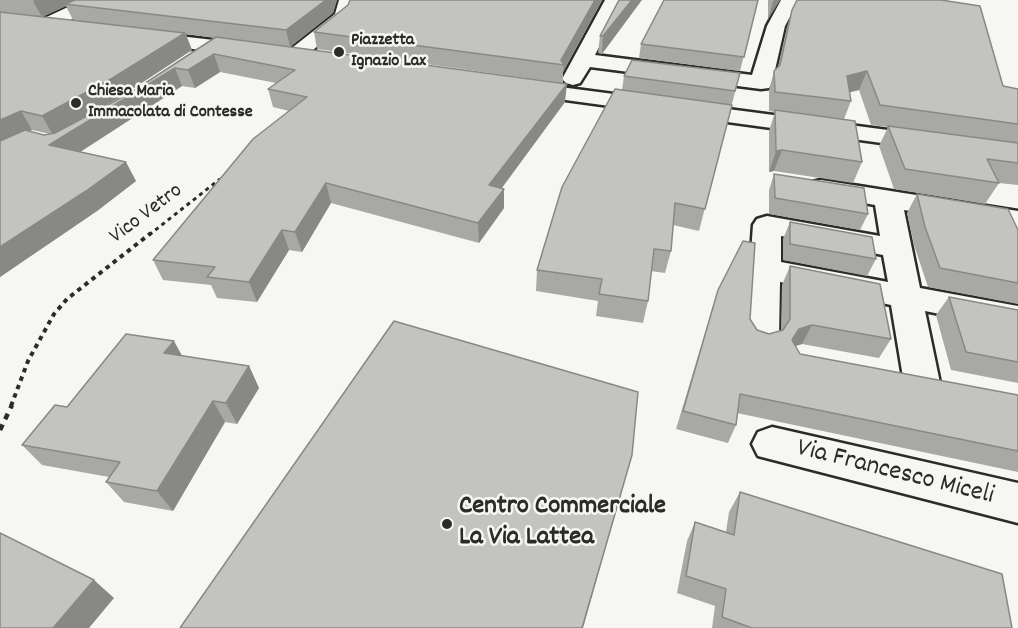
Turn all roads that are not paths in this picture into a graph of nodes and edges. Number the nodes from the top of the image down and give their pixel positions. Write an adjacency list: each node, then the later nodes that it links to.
1 (97, 0): 6 (street)
2 (348, 0): 10 (street)
3 (614, 0): 12 (street)
4 (790, 0): 12 (street)
5 (23, 23): 6 (street)
6 (45, 26): 7 (street)
7 (81, 30)
8 (127, 35): 9 (street)
9 (217, 46): 10 (street); 13 (street)
10 (295, 55): 11 (street)
11 (318, 59)
12 (584, 60): 15 (street)
13 (189, 65)
14 (506, 85): 15 (street)
15 (564, 93): 16 (street)
16 (941, 145)
17 (797, 184): 18 (street)
18 (888, 199): 19 (street); 20 (street)
19 (1018, 220)
20 (896, 248): 21 (street); 22 (street)
21 (765, 269): 22 (street); 24 (street)
22 (905, 296): 23 (street); 25 (street)
23 (1018, 318)
24 (762, 338)
25 (922, 383)
26 (772, 444): 27 (street, Via Francesco Miceli)
27 (1018, 503)

